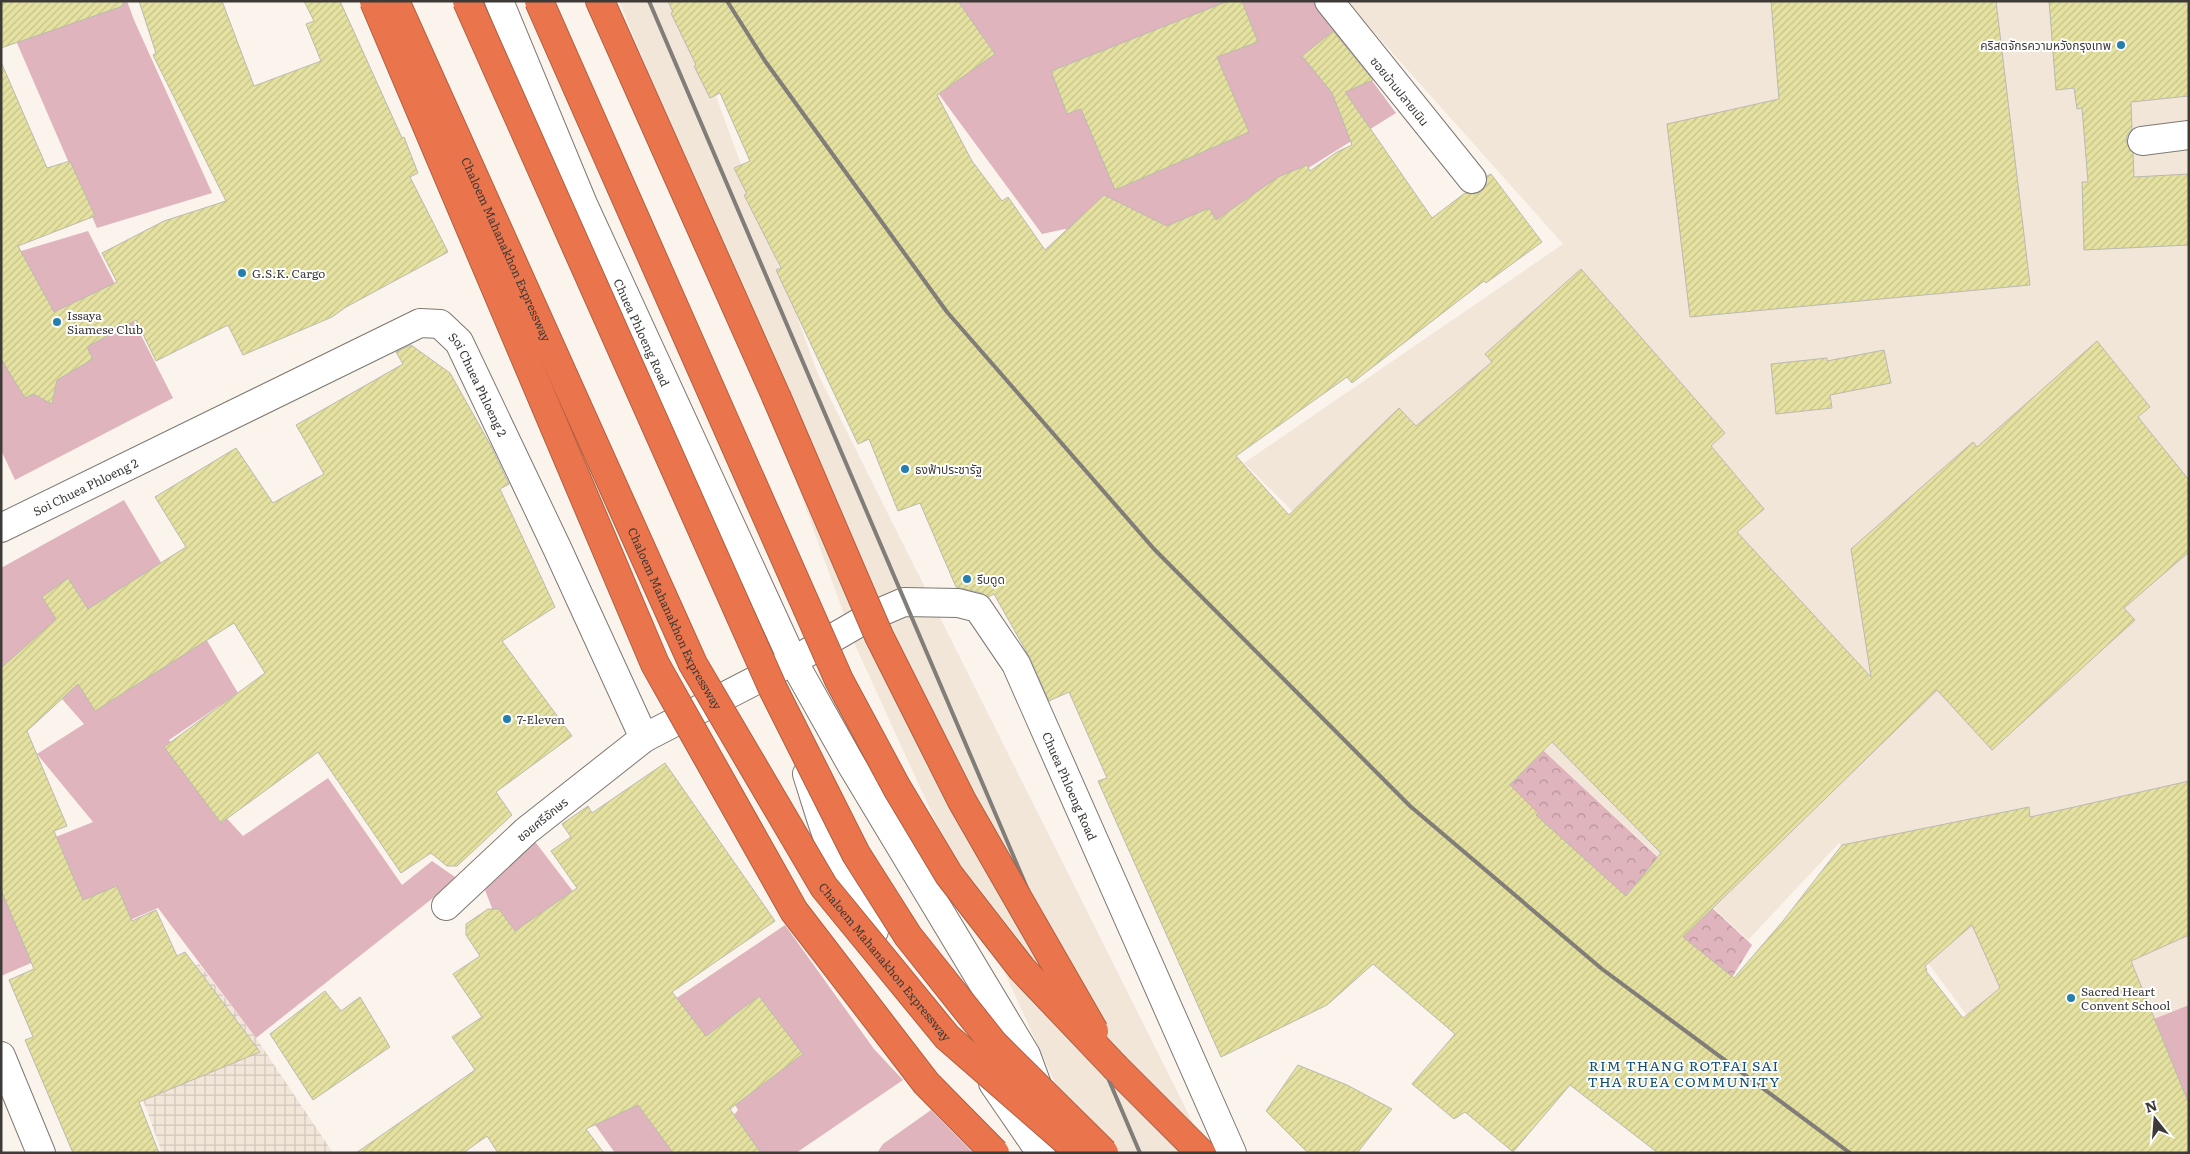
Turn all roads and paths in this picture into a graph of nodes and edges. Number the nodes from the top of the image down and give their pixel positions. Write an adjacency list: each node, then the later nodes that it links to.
1 (374, 1): 18 (highway, bridge)
2 (395, 1): 21 (highway, Chaloem Mahanakhon Expressway, bridge)
3 (467, 1): 22 (highway, bridge)
4 (499, 1): 12 (street, Chuea Phloeng Road)
5 (539, 1): 16 (highway, bridge)
6 (600, 1): 16 (highway, bridge)
7 (1329, 1): 10 (street, ซอยบ้านปลายเนิน)
8 (2189, 135): 9 (street)
9 (2142, 141)
10 (1472, 179)
11 (1, 528): 13 (street, Soi Chuea Phloeng 2)
12 (793, 661): 13 (street); 19 (street, Chuea Phloeng Road); 20 (street, Chuea Phloeng Road); 24 (street, Chuea Phloeng Road)
13 (644, 738): 14 (street, ซอยศรีอักษร)
14 (446, 906)
15 (1, 1056): 17 (street)
16 (1116, 1068): 23 (highway)
17 (41, 1153)
18 (995, 1153)
19 (1041, 1153)
20 (1063, 1153)
21 (1080, 1153)
22 (1104, 1153)
23 (1201, 1153)
24 (1232, 1153)

